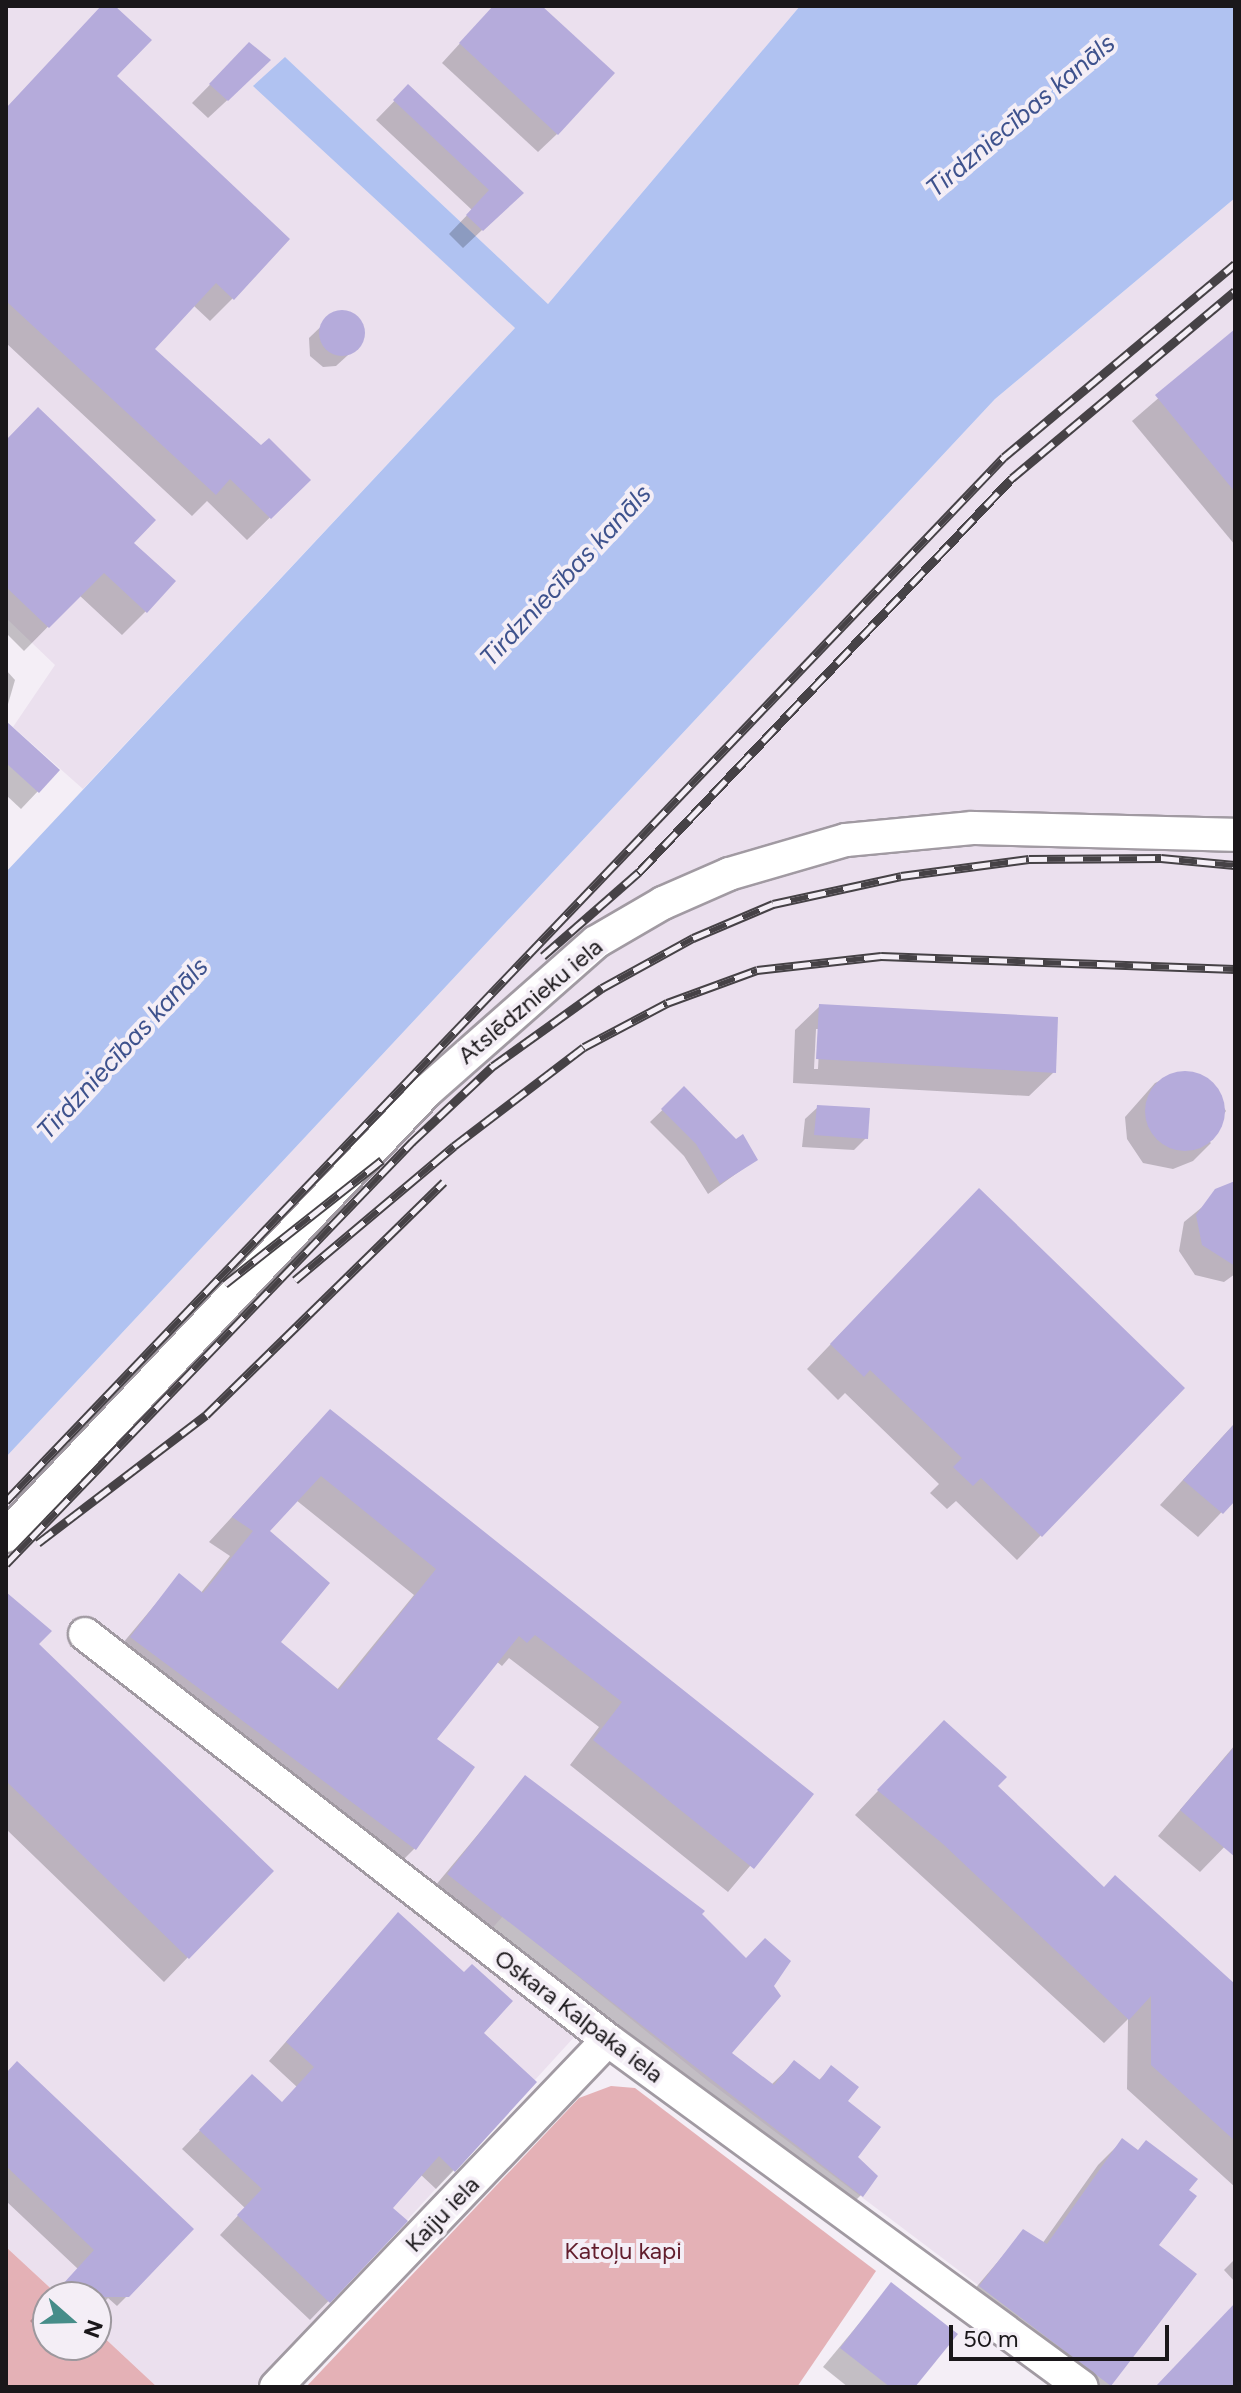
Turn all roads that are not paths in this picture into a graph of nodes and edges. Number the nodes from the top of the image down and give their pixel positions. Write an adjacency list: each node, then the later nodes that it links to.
1 (1235, 835): 2 (street, Atslēdznieku iela)
2 (6, 1536)
3 (85, 1634): 4 (street, Oskara Kalpaka iela)
4 (608, 2040): 5 (street, Kaiju iela); 6 (street, Oskara Kalpaka iela)
5 (276, 2387)
6 (1082, 2387)

